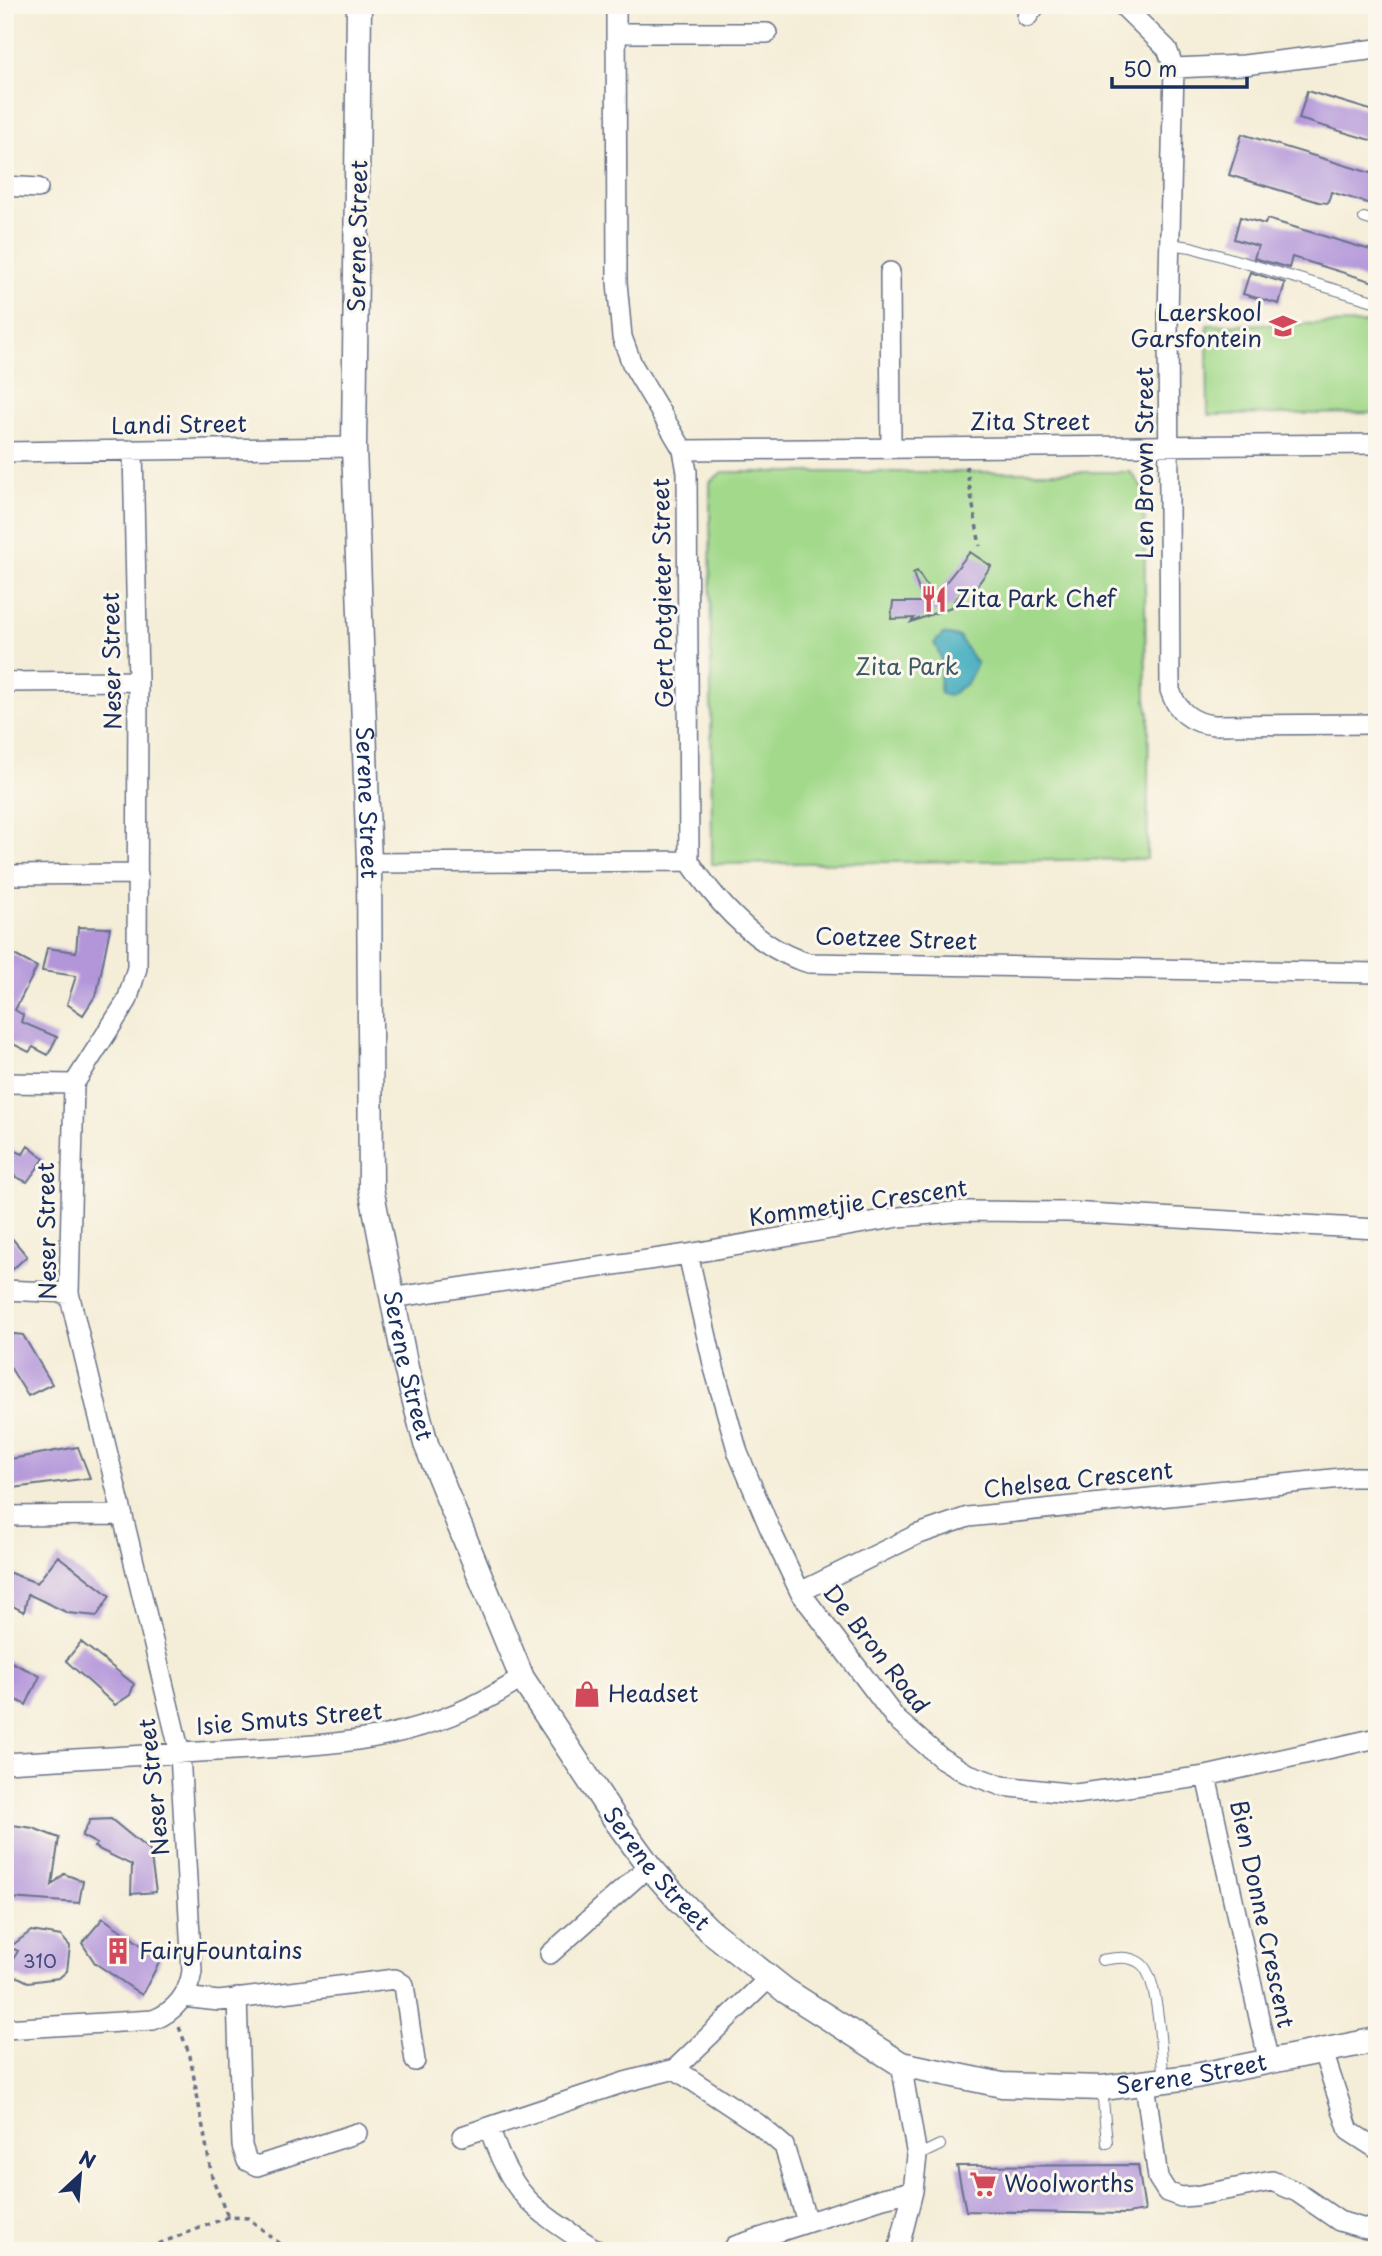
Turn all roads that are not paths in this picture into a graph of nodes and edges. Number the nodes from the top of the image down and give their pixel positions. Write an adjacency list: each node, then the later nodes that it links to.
1 (359, 5): 16 (street, Serene Street)
2 (616, 5): 4 (street, Gert Potgieter Street)
3 (1122, 5): 7 (street)
4 (617, 33): 5 (street); 20 (street, Gert Potgieter Street)
5 (767, 33)
6 (1377, 49): 7 (street)
7 (1174, 68): 12 (street, Len Brown Street)
8 (5, 186): 9 (street)
9 (38, 188)
10 (1364, 218): 11 (lane)
11 (1377, 222)
12 (1169, 244): 14 (lane); 18 (street, Len Brown Street)
13 (890, 272): 17 (street)
14 (1377, 302)
15 (1377, 444): 18 (street, Zita Street)
16 (354, 447): 19 (street, Landi Street); 26 (street, Serene Street)
17 (891, 447): 18 (street, Zita Street); 20 (street, Zita Street)
18 (1170, 447): 24 (street, Len Brown Street)
19 (133, 450): 21 (street, Landi Street); 22 (street, Neser Street)
20 (683, 450): 25 (street, Gert Potgieter Street)
21 (5, 452)
22 (138, 681): 23 (street); 27 (street, Neser Street)
23 (5, 682)
24 (1377, 724)
25 (689, 861): 26 (street); 29 (street, Coetzee Street)
26 (369, 863): 36 (street, Serene Street)
27 (138, 874): 28 (street); 31 (street, Neser Street)
28 (5, 875)
29 (1377, 973)
30 (5, 1083): 31 (street)
31 (74, 1084): 35 (street, Neser Street)
32 (1377, 1229): 33 (street, Kommetjie Crescent)
33 (688, 1254): 36 (street, Kommetjie Crescent); 40 (street, De Bron Road)
34 (5, 1290): 35 (street)
35 (69, 1293): 38 (street, Neser Street)
36 (391, 1298): 41 (street, Serene Street)
37 (1377, 1477): 40 (street, Chelsea Crescent)
38 (122, 1515): 39 (street); 43 (street, Neser Street)
39 (5, 1517)
40 (800, 1592): 45 (street, De Bron Road)
41 (522, 1678): 43 (street, Isie Smuts Street); 46 (street, Serene Street)
42 (1377, 1738): 45 (street, De Bron Road)
43 (180, 1753): 44 (street, Isie Smuts Street); 51 (street, Neser Street)
44 (5, 1763)
45 (1206, 1776): 56 (street, Bien Donne Crescent)
46 (649, 1866): 47 (street); 49 (street, Serene Street)
47 (550, 1954)
48 (1102, 1960): 59 (lane)
49 (769, 1978): 57 (street, Serene Street); 58 (street)
50 (237, 1998): 51 (street); 55 (street); 62 (street)
51 (178, 2004): 52 (street)
52 (5, 2029)
53 (1377, 2040): 54 (street, Serene Street)
54 (1323, 2052): 56 (street, Serene Street); 66 (street)
55 (415, 2061)
56 (1269, 2063): 59 (street, Serene Street)
57 (901, 2064): 60 (street, Serene Street); 67 (street)
58 (675, 2069): 61 (street); 69 (street)
59 (1155, 2082): 60 (street, Serene Street); 70 (street)
60 (1102, 2088): 64 (lane)
61 (489, 2127): 63 (street); 72 (street)
62 (357, 2133)
63 (462, 2136)
64 (1107, 2143)
65 (940, 2145): 67 (lane)
66 (1377, 2149)
67 (917, 2155): 68 (street)
68 (913, 2191): 69 (street); 73 (street)
69 (807, 2222): 71 (street)
70 (1377, 2228)
71 (735, 2246)
72 (598, 2251)
73 (898, 2251)

